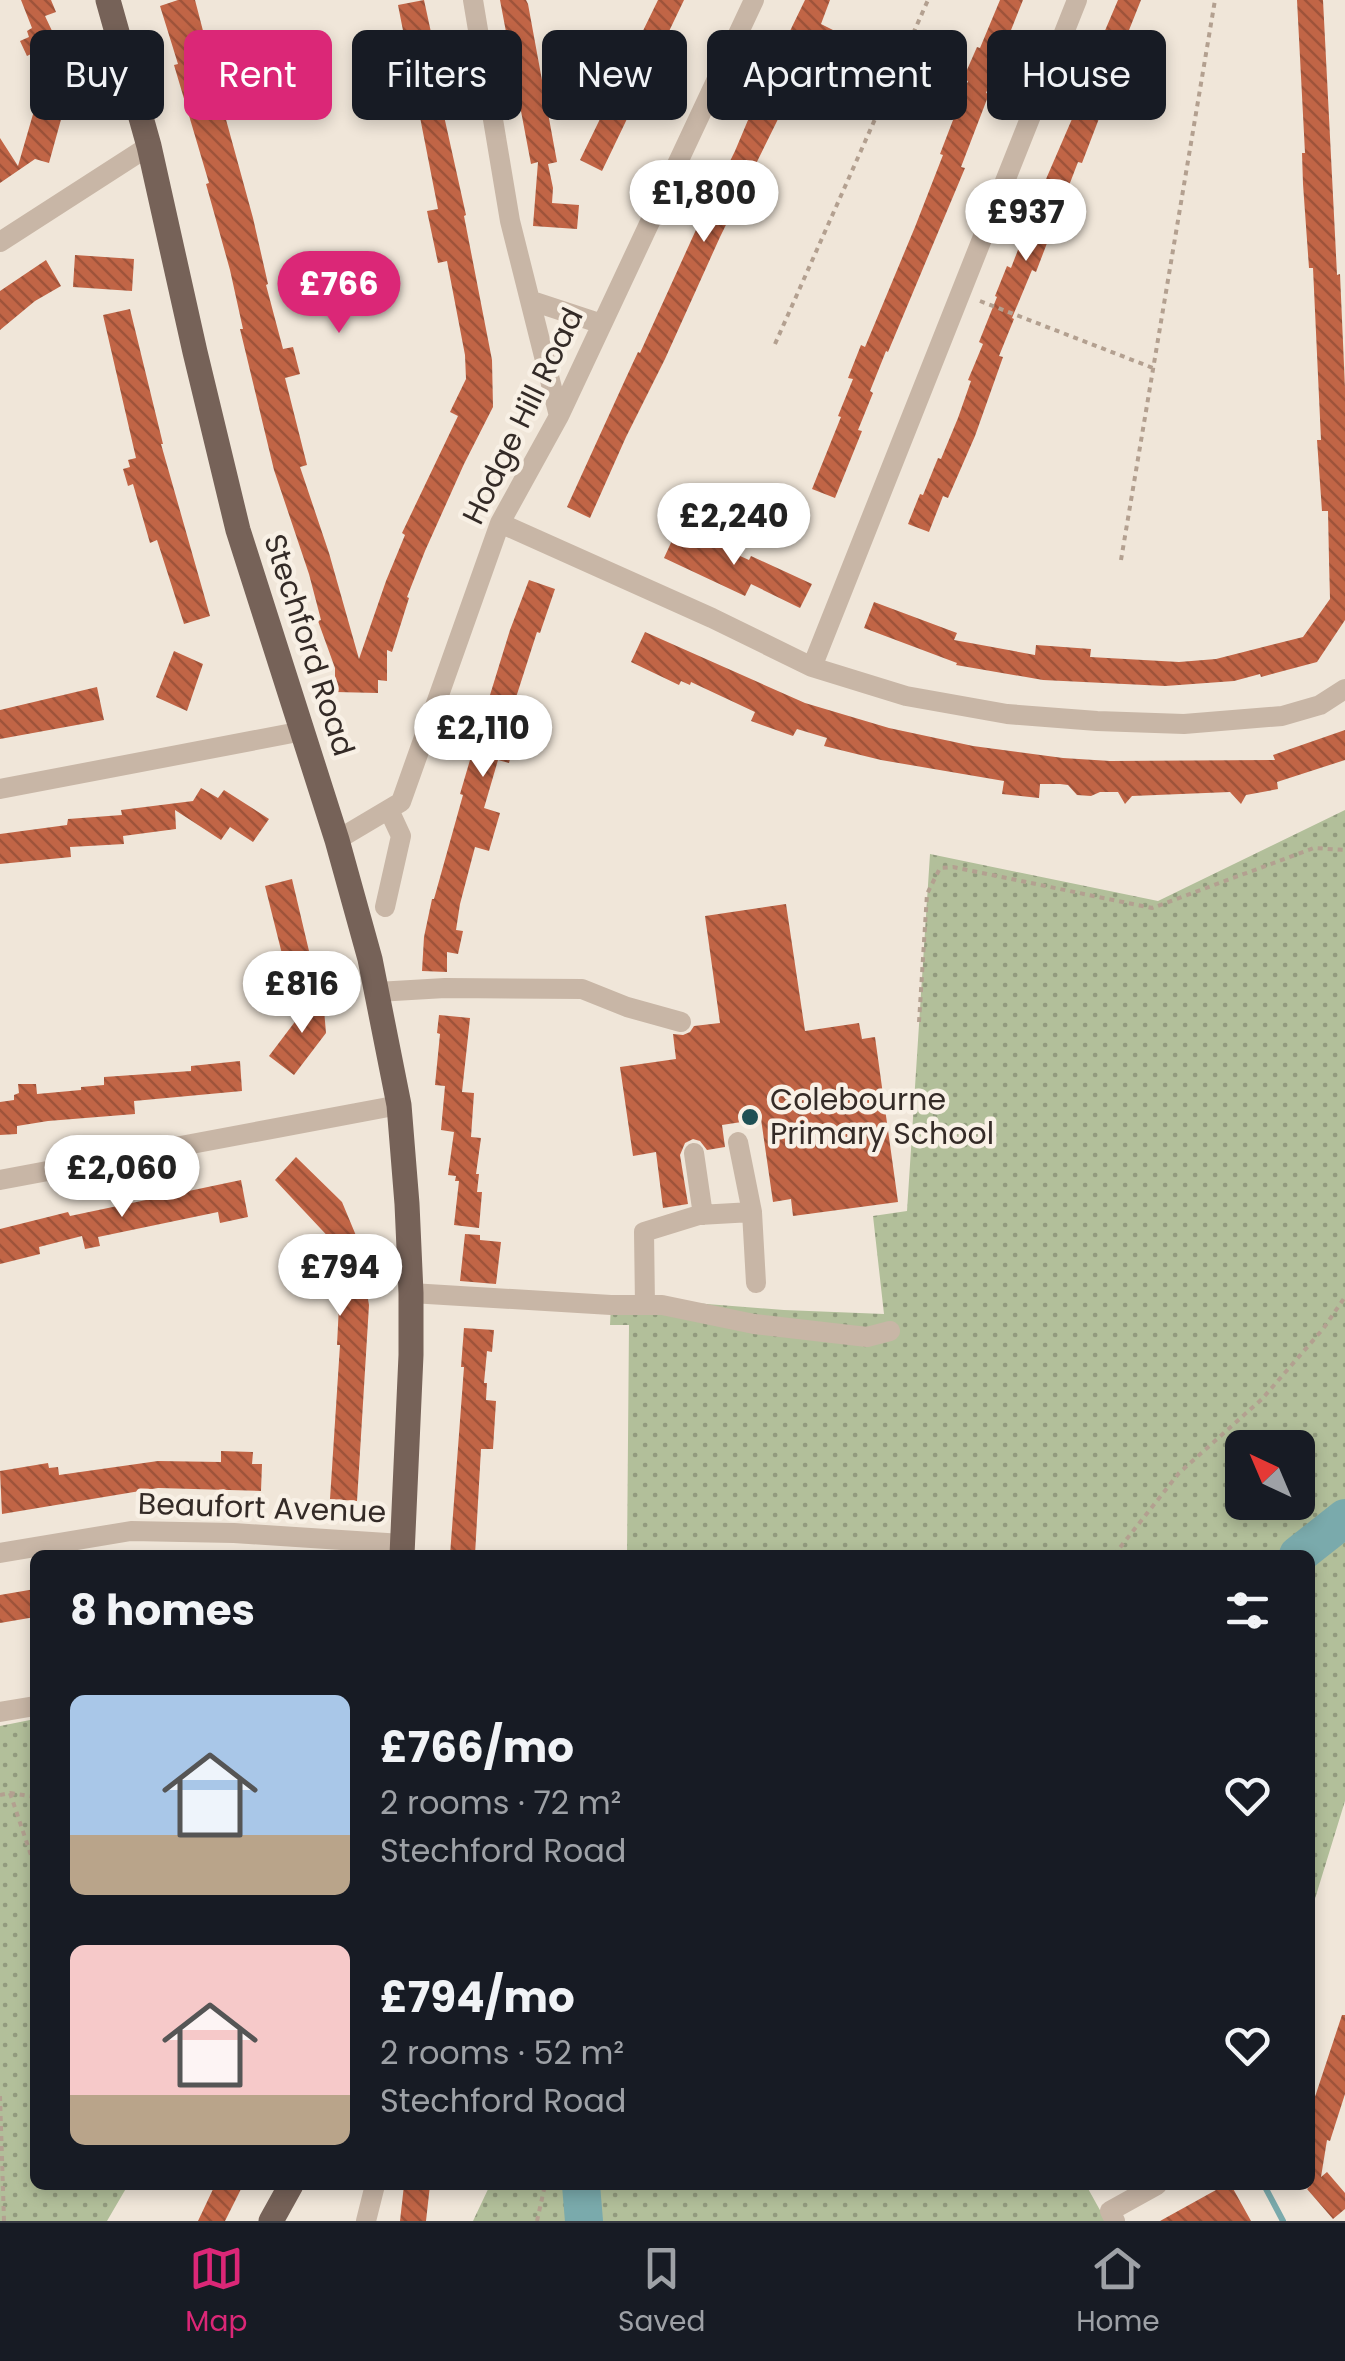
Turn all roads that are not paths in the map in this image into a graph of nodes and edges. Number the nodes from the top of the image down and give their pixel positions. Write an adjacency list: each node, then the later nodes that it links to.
1 (108, 0): 5 (main road, Stechford Road)
2 (472, 0): 7 (street)
3 (754, 0): 8 (street, Hodge Hill Road)
4 (1077, 0): 11 (street)
5 (149, 146): 6 (street); 13 (main road, Stechford Road)
6 (0, 242)
7 (532, 301): 8 (street); 9 (street)
8 (602, 324): 9 (street, Hodge Hill Road)
9 (559, 416): 10 (street, Hodge Hill Road)
10 (500, 523): 11 (street); 15 (street, Hodge Hill Road)
11 (812, 667): 12 (street)
12 (1345, 689)
13 (303, 731): 14 (street); 16 (main road, Stechford Road)
14 (0, 789)
15 (388, 810): 16 (street, Hodge Hill Road); 17 (street)
16 (337, 840): 18 (main road, Stechford Road)
17 (385, 907)
18 (377, 992): 19 (street); 20 (main road, Stechford Road)
19 (681, 1022)
20 (399, 1105): 23 (street); 27 (main road, Stechford Road)
21 (738, 1142): 24 (street)
22 (694, 1153): 25 (street)
23 (0, 1180)
24 (752, 1212): 25 (street); 26 (street)
25 (702, 1214): 28 (street)
26 (756, 1283)
27 (411, 1293): 28 (street); 30 (main road, Stechford Road)
28 (645, 1305): 29 (street)
29 (890, 1331)
30 (402, 1550): 31 (street, Beaufort Avenue)
31 (0, 1553)
32 (30, 1707): 33 (street)
33 (0, 1712)
34 (288, 2190): 37 (main road)
35 (375, 2190): 38 (street)
36 (1148, 2190): 39 (street)
37 (271, 2221)
38 (366, 2221)
39 (1115, 2221)

